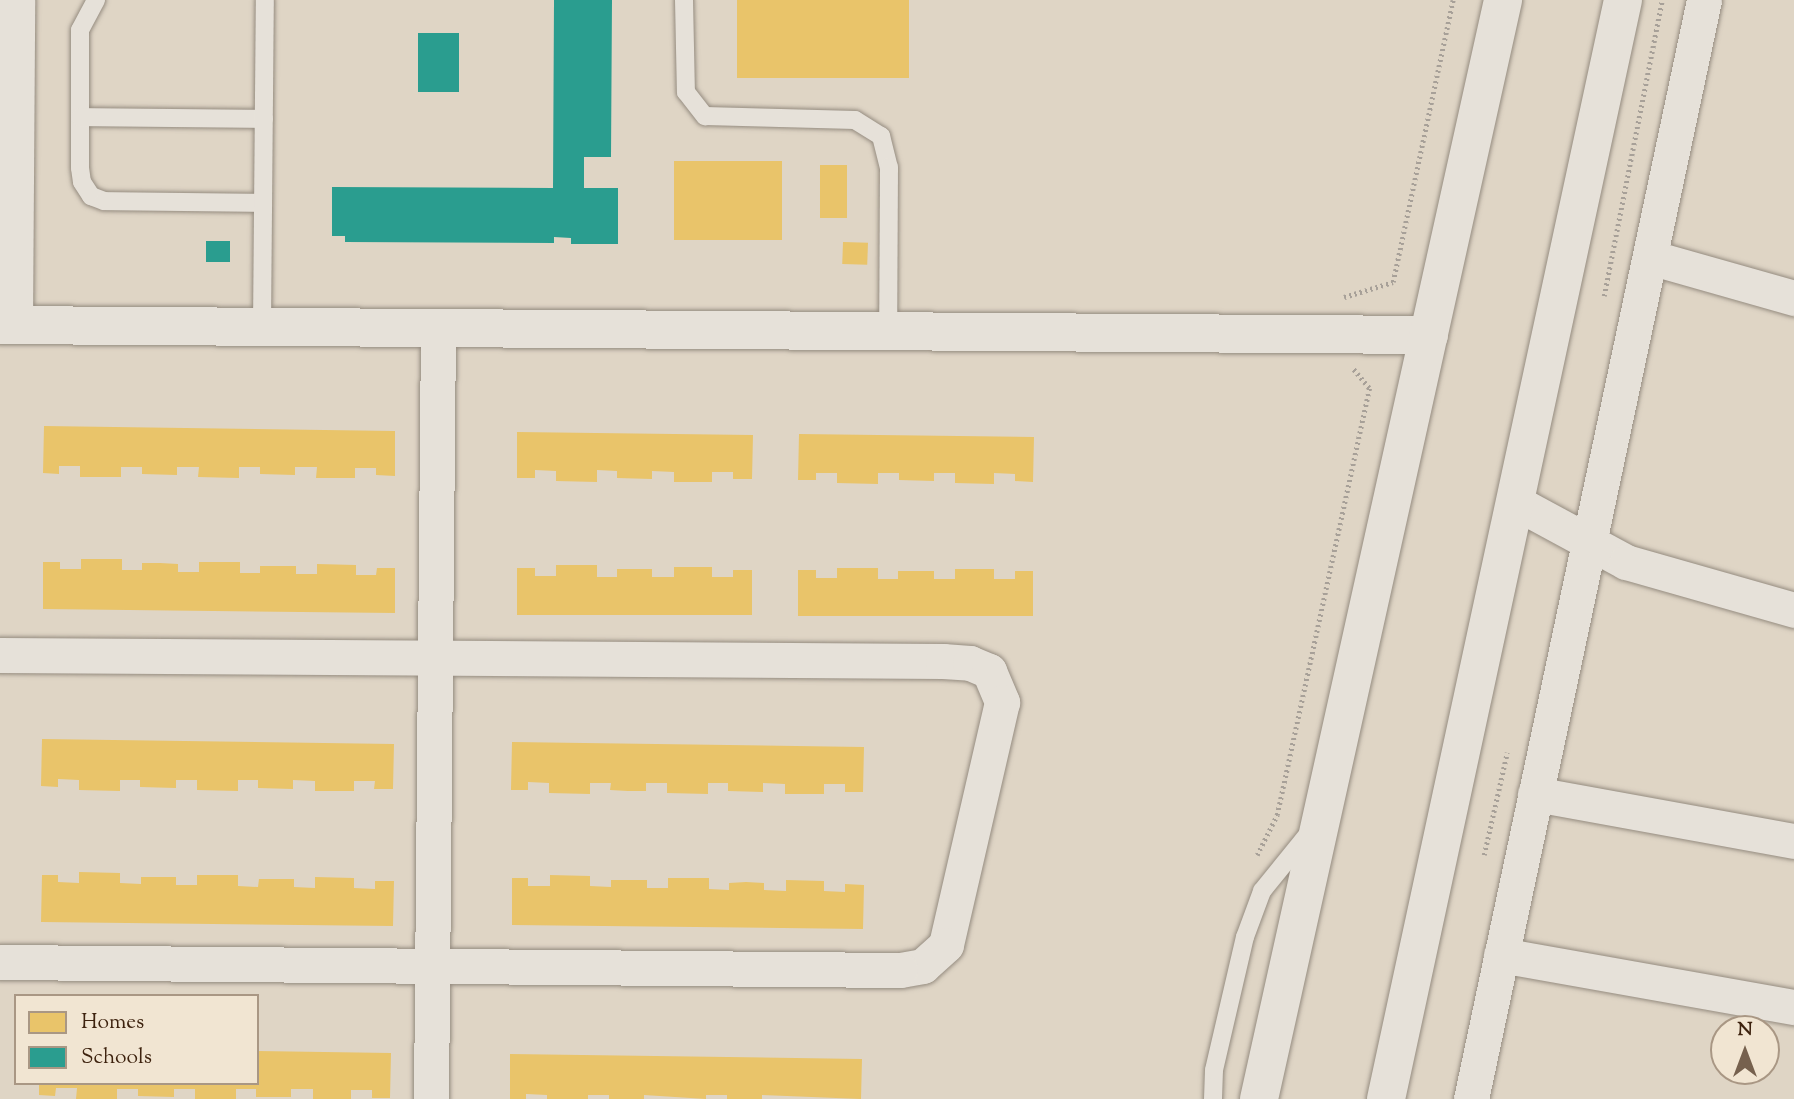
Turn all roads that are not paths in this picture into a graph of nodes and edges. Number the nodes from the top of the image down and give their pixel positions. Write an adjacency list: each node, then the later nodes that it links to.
1 (16, 0): 13 (street)
2 (96, 0): 8 (lane)
3 (265, 0): 9 (lane)
4 (684, 0): 16 (lane)
5 (1503, 0): 17 (street)
6 (1623, 0): 18 (street)
7 (1704, 0): 11 (street)
8 (80, 117): 9 (lane); 10 (lane)
9 (264, 119): 10 (lane)
10 (263, 203): 14 (lane)
11 (1653, 258): 12 (street); 19 (street)
12 (1794, 298)
13 (7, 324): 14 (street)
14 (262, 325): 15 (street)
15 (438, 327): 16 (street); 22 (street)
16 (888, 331): 17 (street)
17 (1429, 335): 24 (street)
18 (1516, 502): 19 (street); 33 (street)
19 (1587, 542): 20 (street); 23 (street)
20 (1794, 610)
21 (0, 655): 22 (street)
22 (437, 658): 28 (street); 28 (street)
23 (1535, 794): 25 (street); 26 (street)
24 (1323, 817): 31 (lane); 32 (street)
25 (1794, 841)
26 (1501, 955): 29 (street); 34 (street)
27 (0, 962): 28 (street)
28 (433, 966): 30 (street)
29 (1794, 1007)
30 (432, 1099)
31 (1213, 1099)
32 (1259, 1099)
33 (1386, 1099)
34 (1471, 1099)

